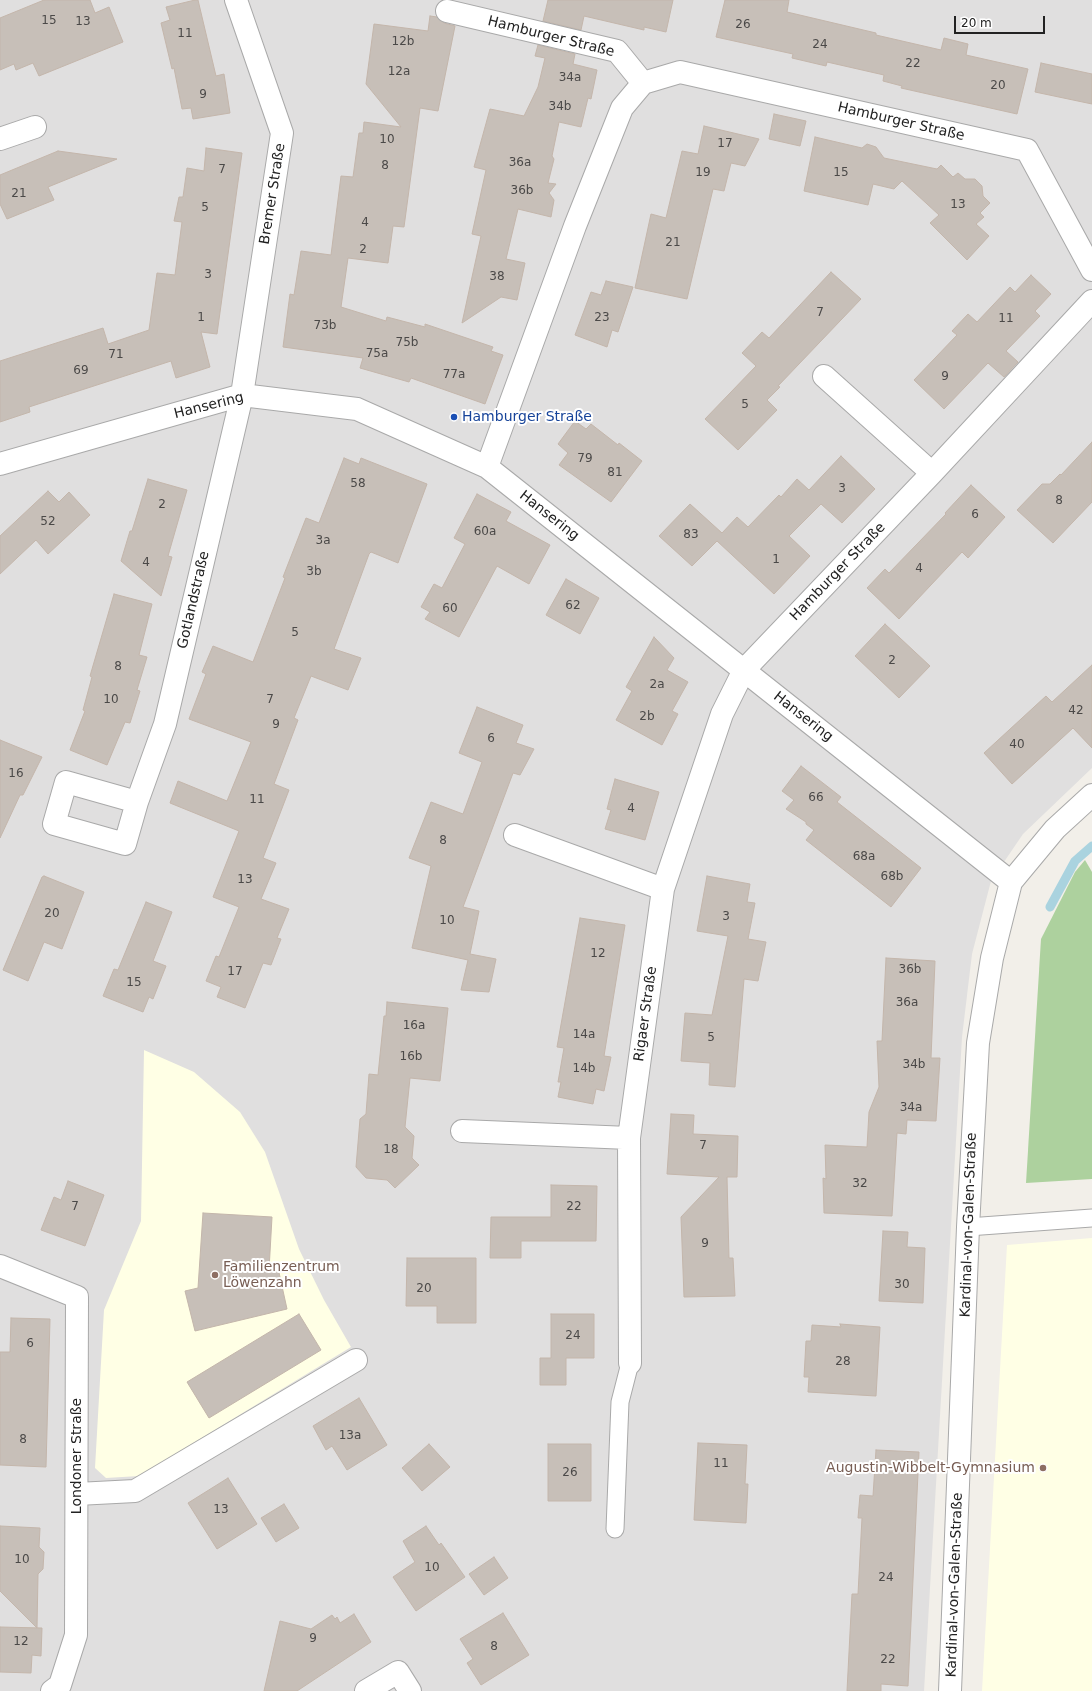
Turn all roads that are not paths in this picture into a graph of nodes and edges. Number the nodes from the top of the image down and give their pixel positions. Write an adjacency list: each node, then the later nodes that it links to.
1 (236, 0): 9 (street, Bremer Straße)
2 (447, 11): 3 (street, Hamburger Straße)
3 (643, 83): 6 (street, Hamburger Straße); 11 (street)
4 (35, 127): 5 (street)
5 (0, 139)
6 (1092, 270)
7 (1092, 301): 12 (street, Hamburger Straße)
8 (824, 376): 12 (street)
9 (242, 395): 10 (street, Hansering); 11 (street, Hansering); 15 (street, Gotlandstraße)
10 (0, 464)
11 (487, 467): 13 (street, Hansering)
12 (932, 473): 13 (street, Hamburger Straße)
13 (744, 670): 17 (street, Hansering); 18 (street, Rigaer Straße)
14 (1092, 795): 17 (street, Kardinal-von-Galen-Straße)
15 (137, 802)
16 (515, 835): 18 (street)
17 (1011, 882): 22 (street, Kardinal-von-Galen-Straße)
18 (663, 889): 20 (street, Rigaer Straße)
19 (462, 1131): 20 (street)
20 (629, 1138): 25 (street, Rigaer Straße)
21 (1092, 1218): 22 (lane)
22 (968, 1227): 31 (street, Kardinal-von-Galen-Straße)
23 (0, 1266): 26 (street, Londoner Straße)
24 (356, 1360): 26 (street)
25 (630, 1363): 27 (lane)
26 (77, 1494): 28 (street, Londoner Straße)
27 (615, 1529)
28 (52, 1691)
29 (366, 1691): 30 (street)
30 (410, 1691)
31 (950, 1691)

